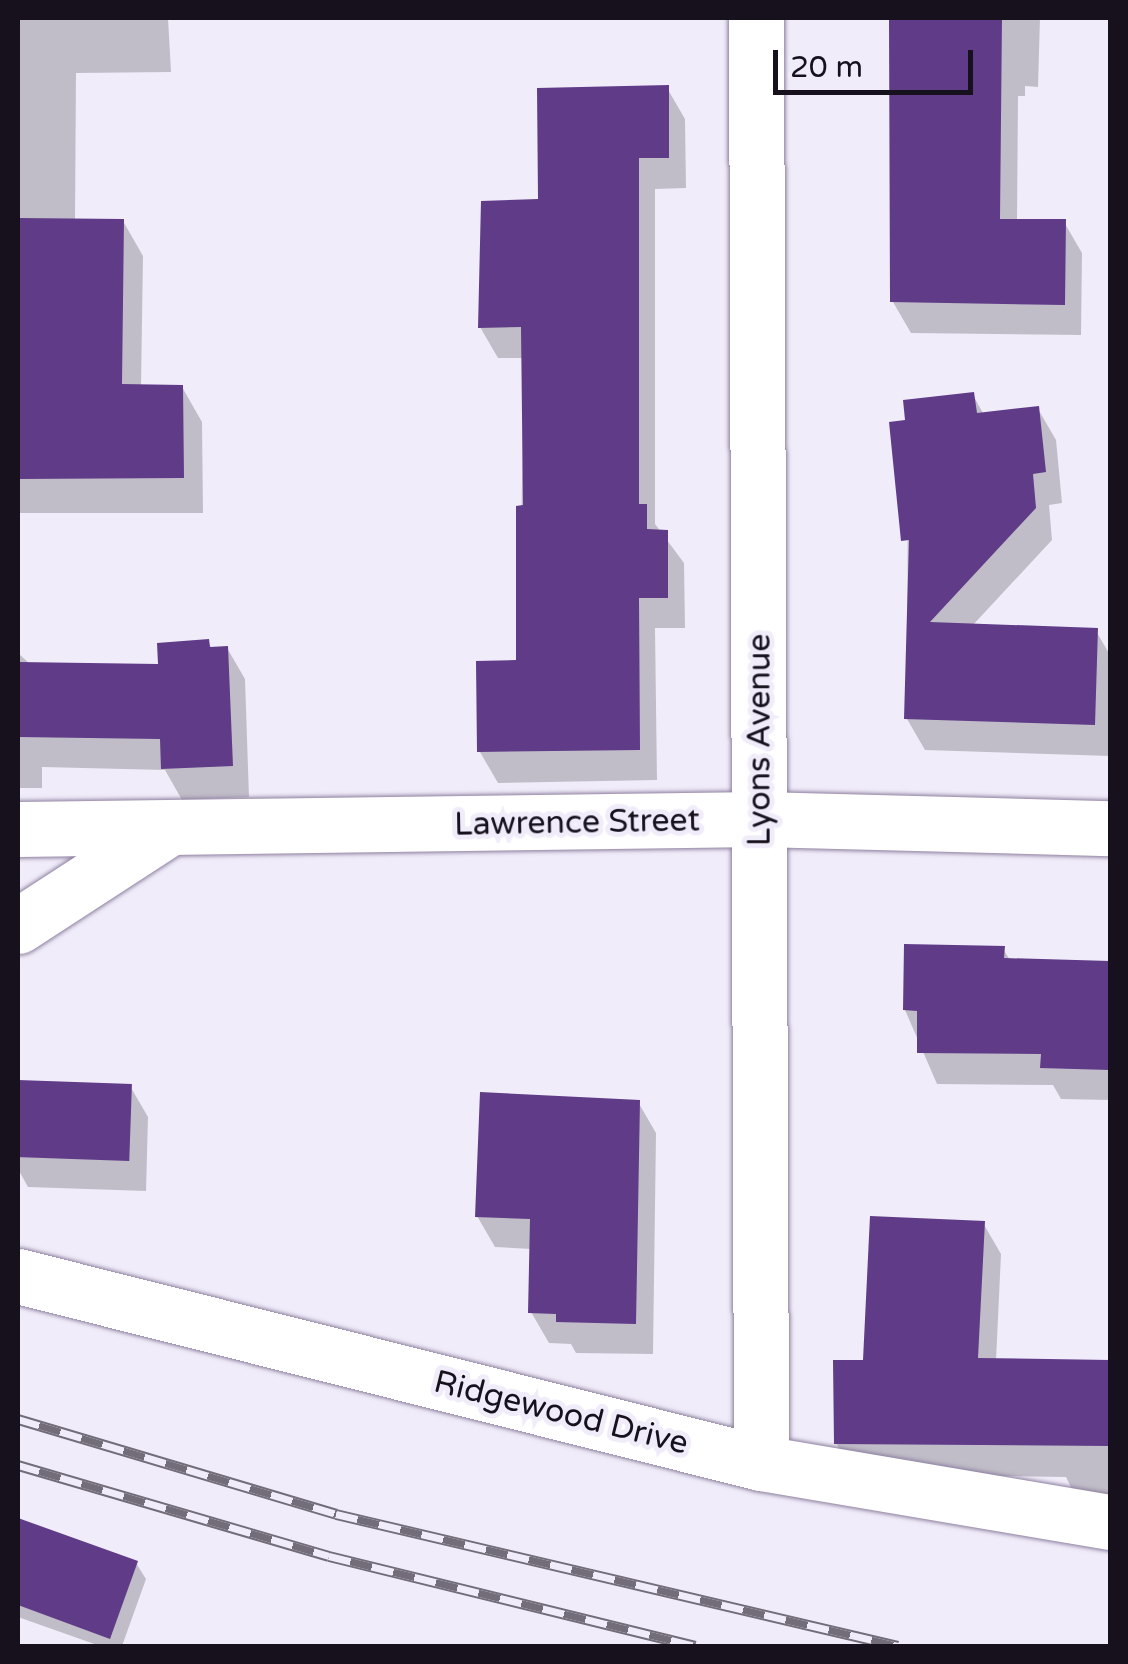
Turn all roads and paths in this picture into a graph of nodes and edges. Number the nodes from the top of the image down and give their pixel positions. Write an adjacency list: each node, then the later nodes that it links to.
1 (756, 18): 2 (street, Lyons Avenue)
2 (760, 819): 3 (street, Lawrence Street); 5 (street, Lawrence Street); 8 (street, Lyons Avenue)
3 (1110, 828)
4 (18, 829): 5 (street, Lawrence Street)
5 (162, 832): 6 (street)
6 (18, 926)
7 (18, 1276): 8 (street, Ridgewood Drive)
8 (761, 1464): 9 (street, Ridgewood Drive)
9 (1110, 1522)

